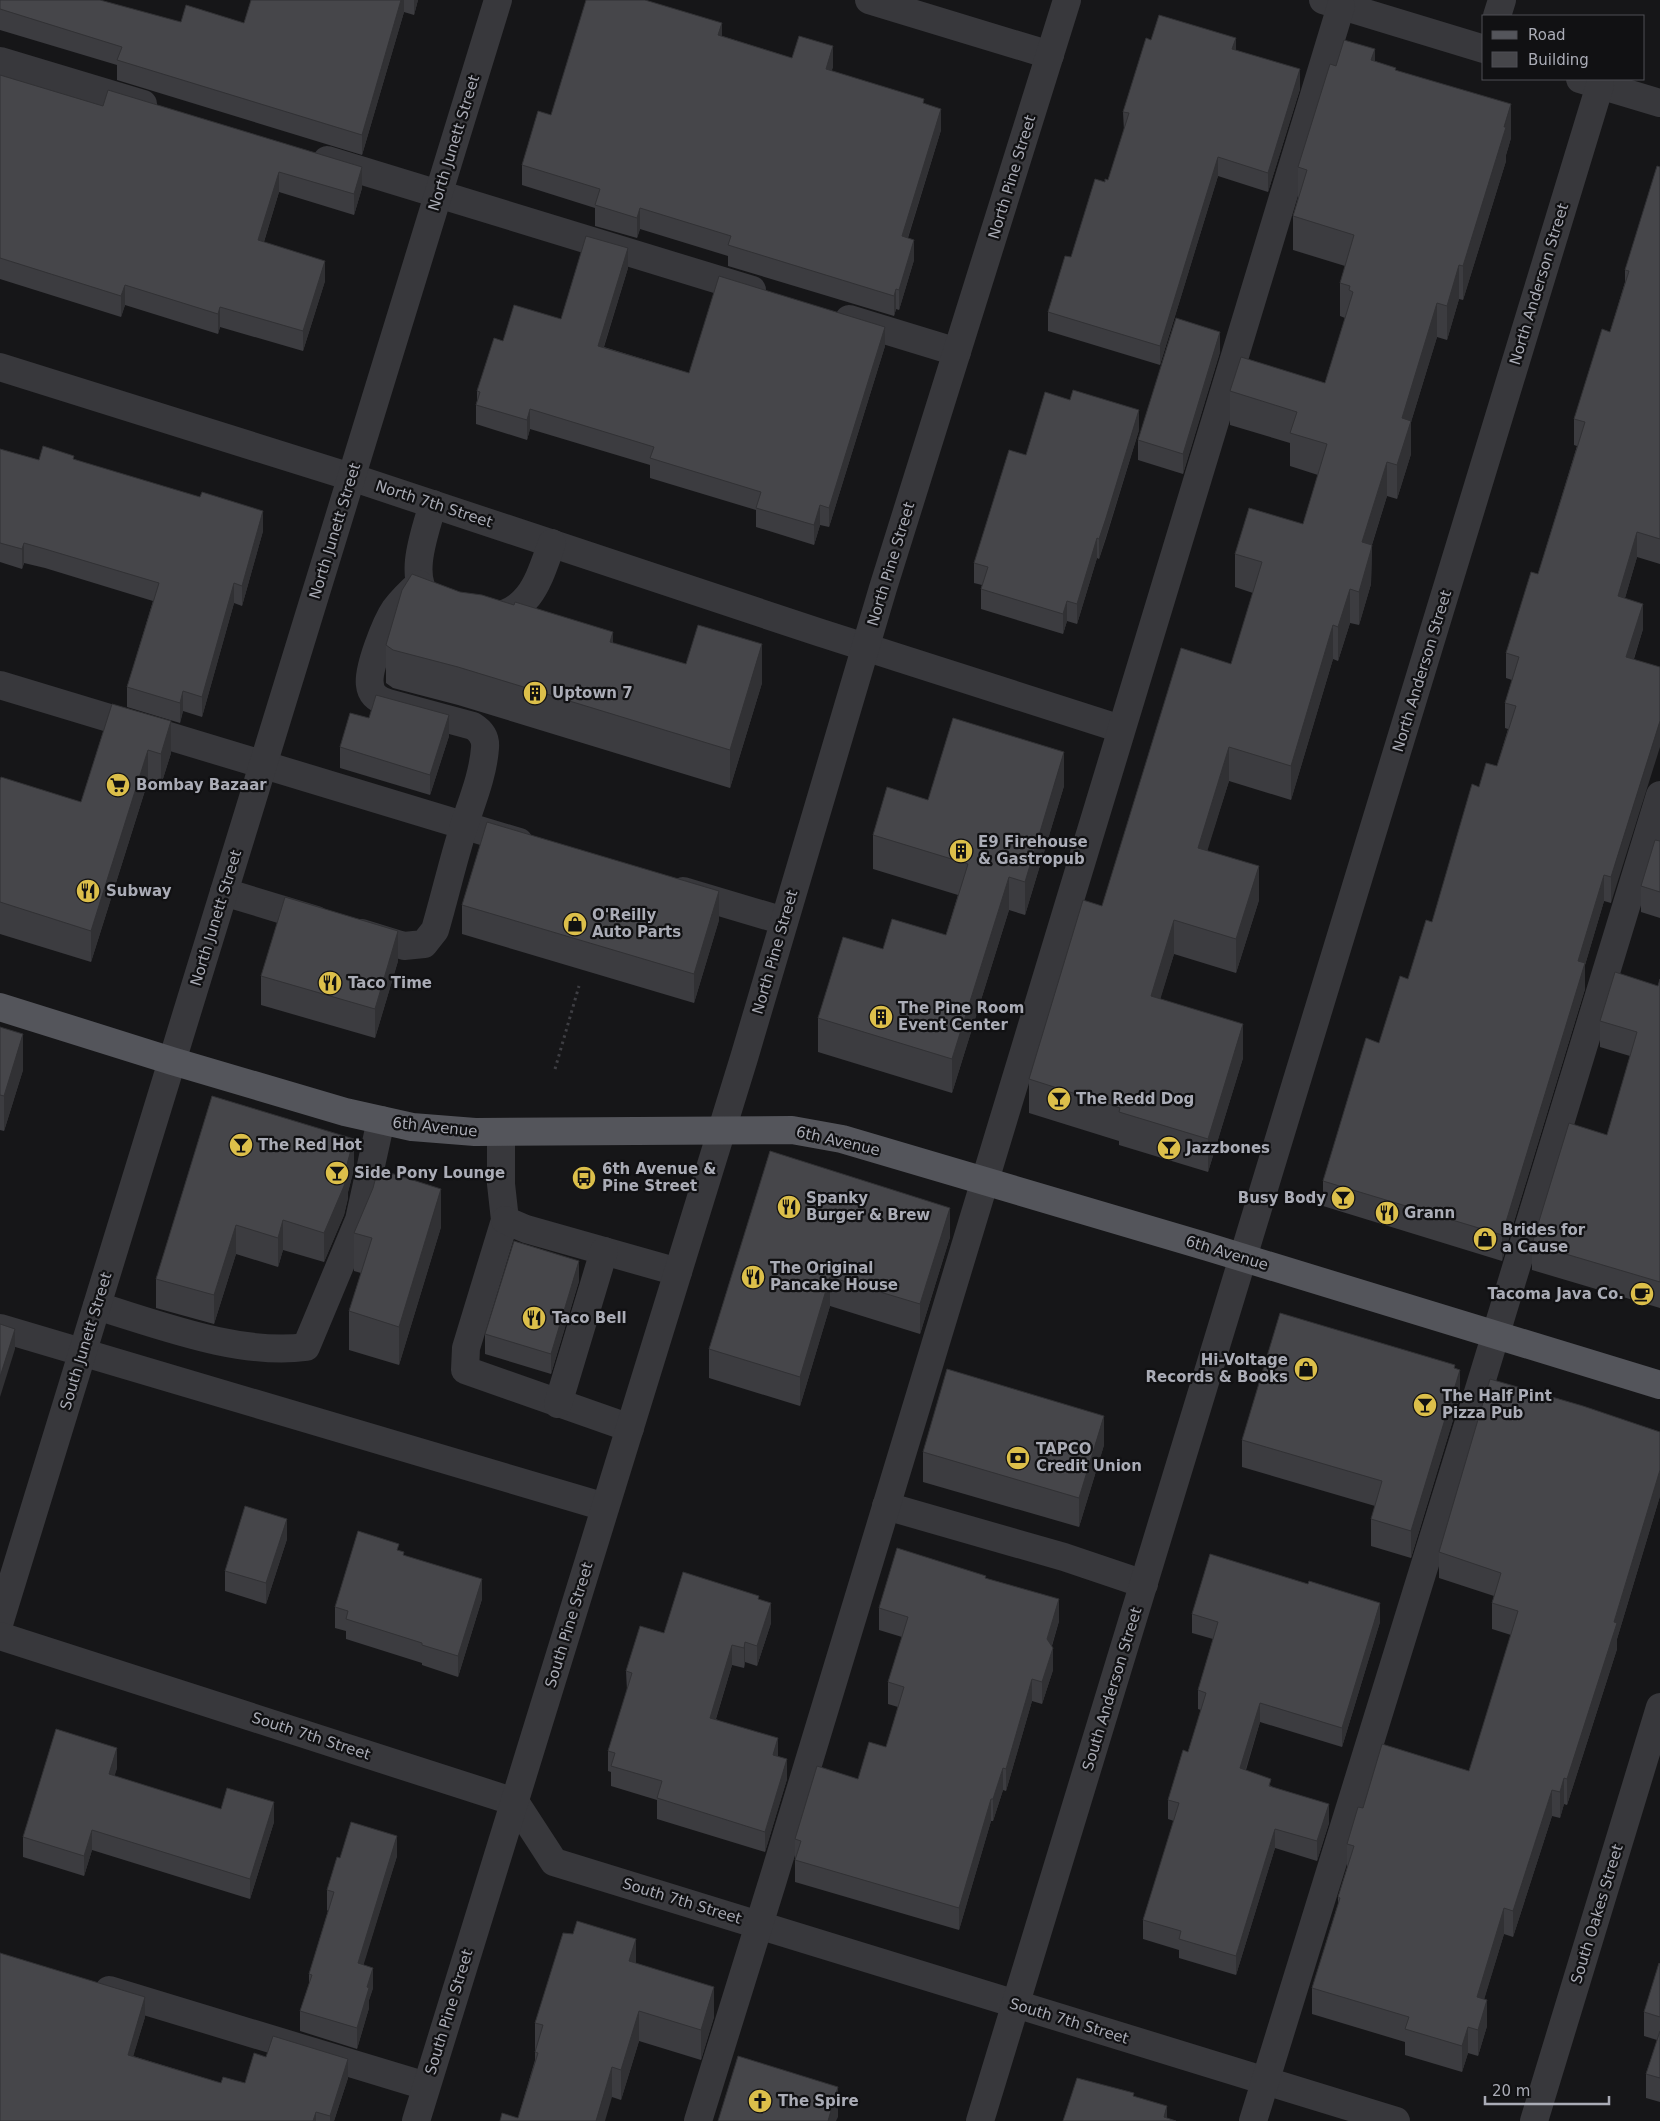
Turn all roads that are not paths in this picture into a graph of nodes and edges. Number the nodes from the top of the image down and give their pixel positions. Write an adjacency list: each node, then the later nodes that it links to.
1 (498, 0): 14 (street, North Junett Street)
2 (869, 0): 8 (street)
3 (1067, 0): 8 (street, North Pine Street)
4 (1502, 0): 6 (street)
5 (1332, 3): 7 (street); 25 (street)
6 (1497, 15)
7 (1482, 48)
8 (1050, 55): 17 (street, North Pine Street)
9 (0, 61): 12 (street)
10 (1590, 82): 11 (street); 41 (street, North Anderson Street)
11 (1660, 104)
12 (168, 112)
13 (300, 152): 14 (street)
14 (438, 194): 15 (street); 19 (street, North Junett Street)
15 (776, 297)
16 (823, 311): 17 (street)
17 (957, 352): 23 (street, North Pine Street)
18 (0, 368): 19 (street, North 7th Street)
19 (351, 477): 20 (street, North 7th Street); 26 (street, North Junett Street)
20 (433, 504): 21 (street, North 7th Street); 22 (street)
21 (552, 543): 22 (street); 23 (street, North 7th Street)
22 (419, 584): 28 (street)
23 (866, 647): 25 (street, North 7th Street); 32 (street, North Pine Street)
24 (0, 685): 26 (street)
25 (1121, 729): 38 (street)
26 (263, 765): 28 (street); 31 (street, North Junett Street)
27 (1660, 795): 45 (street)
28 (464, 825): 29 (street); 31 (street)
29 (540, 848)
30 (664, 885): 32 (street)
31 (224, 892): 34 (street, North Junett Street)
32 (784, 922): 36 (street, North Pine Street)
33 (0, 1007): 34 (main road, 6th Avenue)
34 (172, 1061): 35 (main road, 6th Avenue); 43 (street, South Junett Street)
35 (381, 1120): 37 (main road, 6th Avenue); 43 (street)
36 (722, 1130): 37 (main road, 6th Avenue); 38 (main road, 6th Avenue); 42 (street, South Pine Street)
37 (501, 1132): 39 (street)
38 (984, 1181): 41 (main road, 6th Avenue); 50 (street)
39 (505, 1220): 40 (street); 48 (street)
40 (604, 1251): 42 (street); 48 (street)
41 (1244, 1258): 45 (main road, 6th Avenue); 52 (street, South Anderson Street)
42 (678, 1272): 49 (street, South Pine Street)
43 (97, 1306): 46 (street, South Junett Street)
44 (0, 1328): 46 (street)
45 (1496, 1334): 47 (main road, 6th Avenue); 60 (street)
46 (82, 1353): 51 (street); 53 (street, South Junett Street)
47 (1660, 1385)
48 (558, 1404): 49 (street)
49 (630, 1428): 51 (street, South Pine Street)
50 (886, 1506): 52 (street); 57 (street)
51 (605, 1507): 56 (street, South Pine Street)
52 (1144, 1584): 59 (street, South Anderson Street)
53 (0, 1621)
54 (0, 1636): 56 (street, South 7th Street)
55 (1660, 1707): 67 (street, South Oakes Street)
56 (515, 1802): 57 (street, South 7th Street); 61 (street, South Pine Street)
57 (759, 1925): 59 (street, South 7th Street); 63 (street)
58 (85, 1982): 61 (street)
59 (1016, 2004): 60 (street, South 7th Street); 64 (street, South Anderson Street)
60 (1266, 2081): 65 (street); 66 (street, South 7th Street)
61 (426, 2086): 62 (street, South Pine Street)
62 (416, 2121)
63 (698, 2121)
64 (980, 2121)
65 (1253, 2121)
66 (1396, 2121)
67 (1534, 2121)

